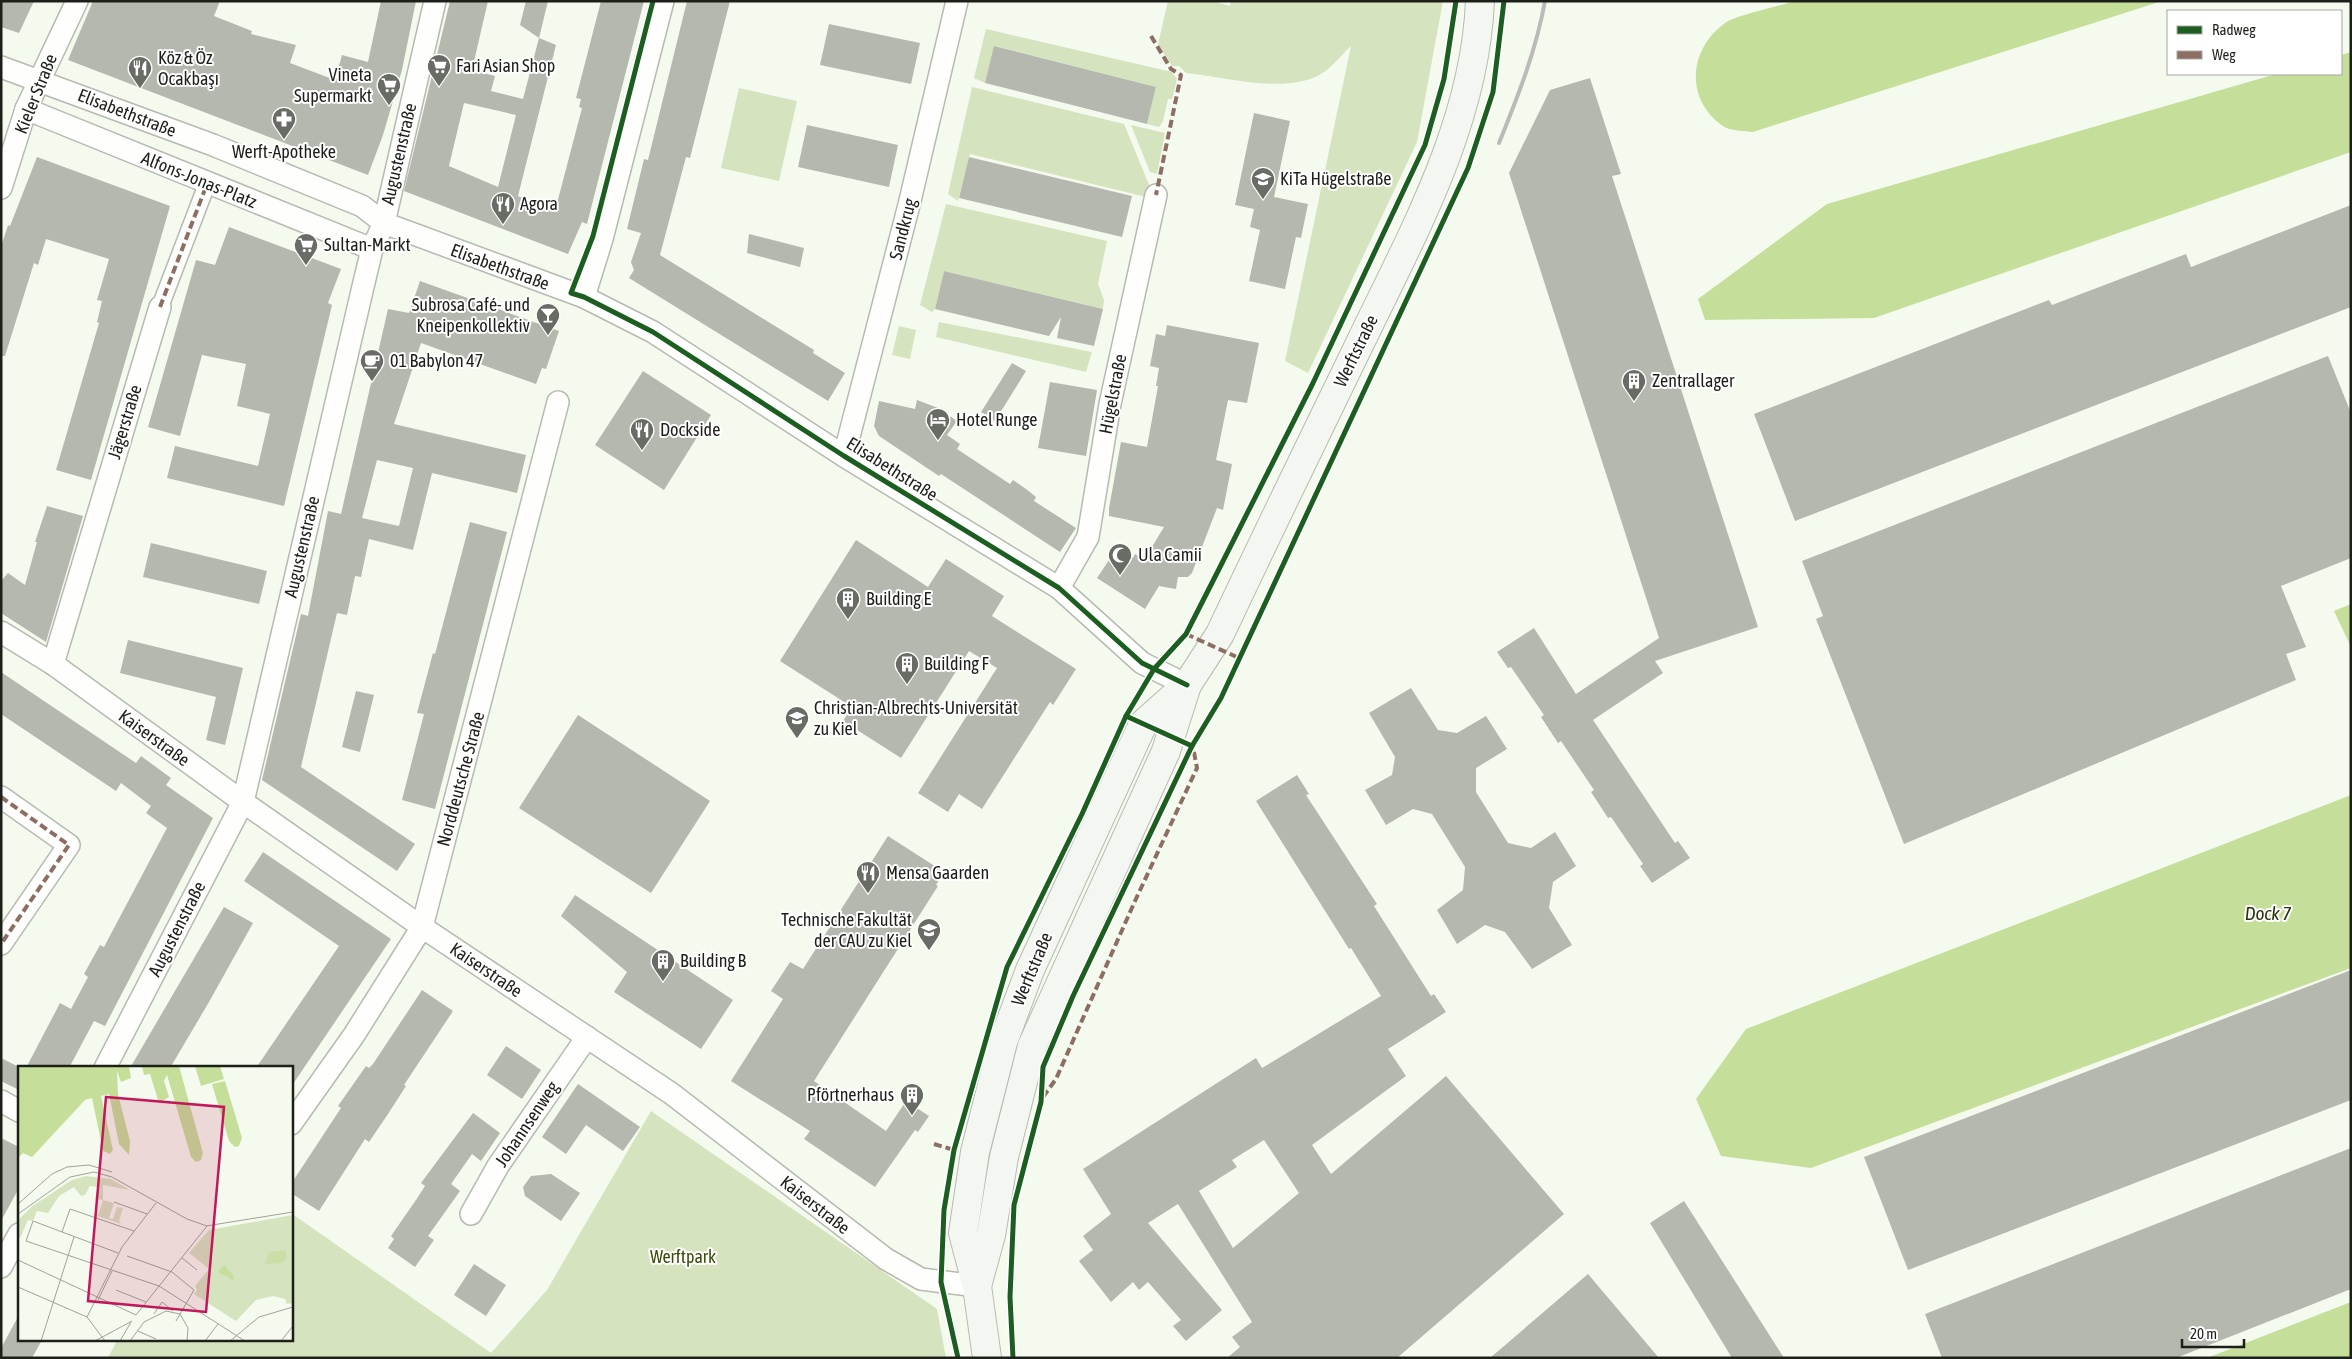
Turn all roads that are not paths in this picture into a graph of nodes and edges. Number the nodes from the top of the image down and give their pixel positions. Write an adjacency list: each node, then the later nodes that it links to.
1 (77, 1): 7 (street, Kieler Straße)
2 (435, 1): 12 (street, Augustenstraße)
3 (663, 1): 14 (street)
4 (957, 1): 17 (street, Sandkrug)
5 (1480, 1): 21 (main road, Werftstraße)
6 (1, 67): 7 (street, Elisabethstraße)
7 (39, 80): 8 (street, Kieler Straße); 12 (street, Elisabethstraße)
8 (26, 109): 9 (street, Alfons-Jonas-Platz); 10 (street, Kieler Straße)
9 (207, 184): 13 (street, Alfons-Jonas-Platz); 15 (street, Jägerstraße)
10 (1, 188)
11 (1156, 195): 18 (street, Hügelstraße)
12 (384, 223): 13 (street, Augustenstraße); 14 (street, Elisabethstraße)
13 (372, 249): 23 (street, Augustenstraße)
14 (584, 297): 17 (street, Elisabethstraße)
15 (160, 307): 20 (street, Jägerstraße)
16 (558, 402): 24 (street, Norddeutsche Straße)
17 (844, 456): 18 (street, Elisabethstraße)
18 (1059, 588): 21 (street, Elisabethstraße)
19 (1, 632): 20 (street, Kaiserstraße)
20 (52, 664): 23 (street, Kaiserstraße)
21 (1187, 685): 34 (main road, Werftstraße)
22 (1, 797): 25 (street)
23 (243, 802): 24 (street, Kaiserstraße); 27 (street, Augustenstraße)
24 (422, 927): 26 (street, Kaiserstraße); 30 (street, Norddeutsche Straße)
25 (1, 944)
26 (587, 1036): 31 (street, Johannsenweg); 34 (street, Kaiserstraße)
27 (106, 1066)
28 (1, 1101): 29 (street)
29 (18, 1110)
30 (292, 1123)
31 (471, 1214)
32 (18, 1236): 33 (street)
33 (1, 1267)
34 (977, 1286): 35 (main road, Werftstraße)
35 (987, 1358)

